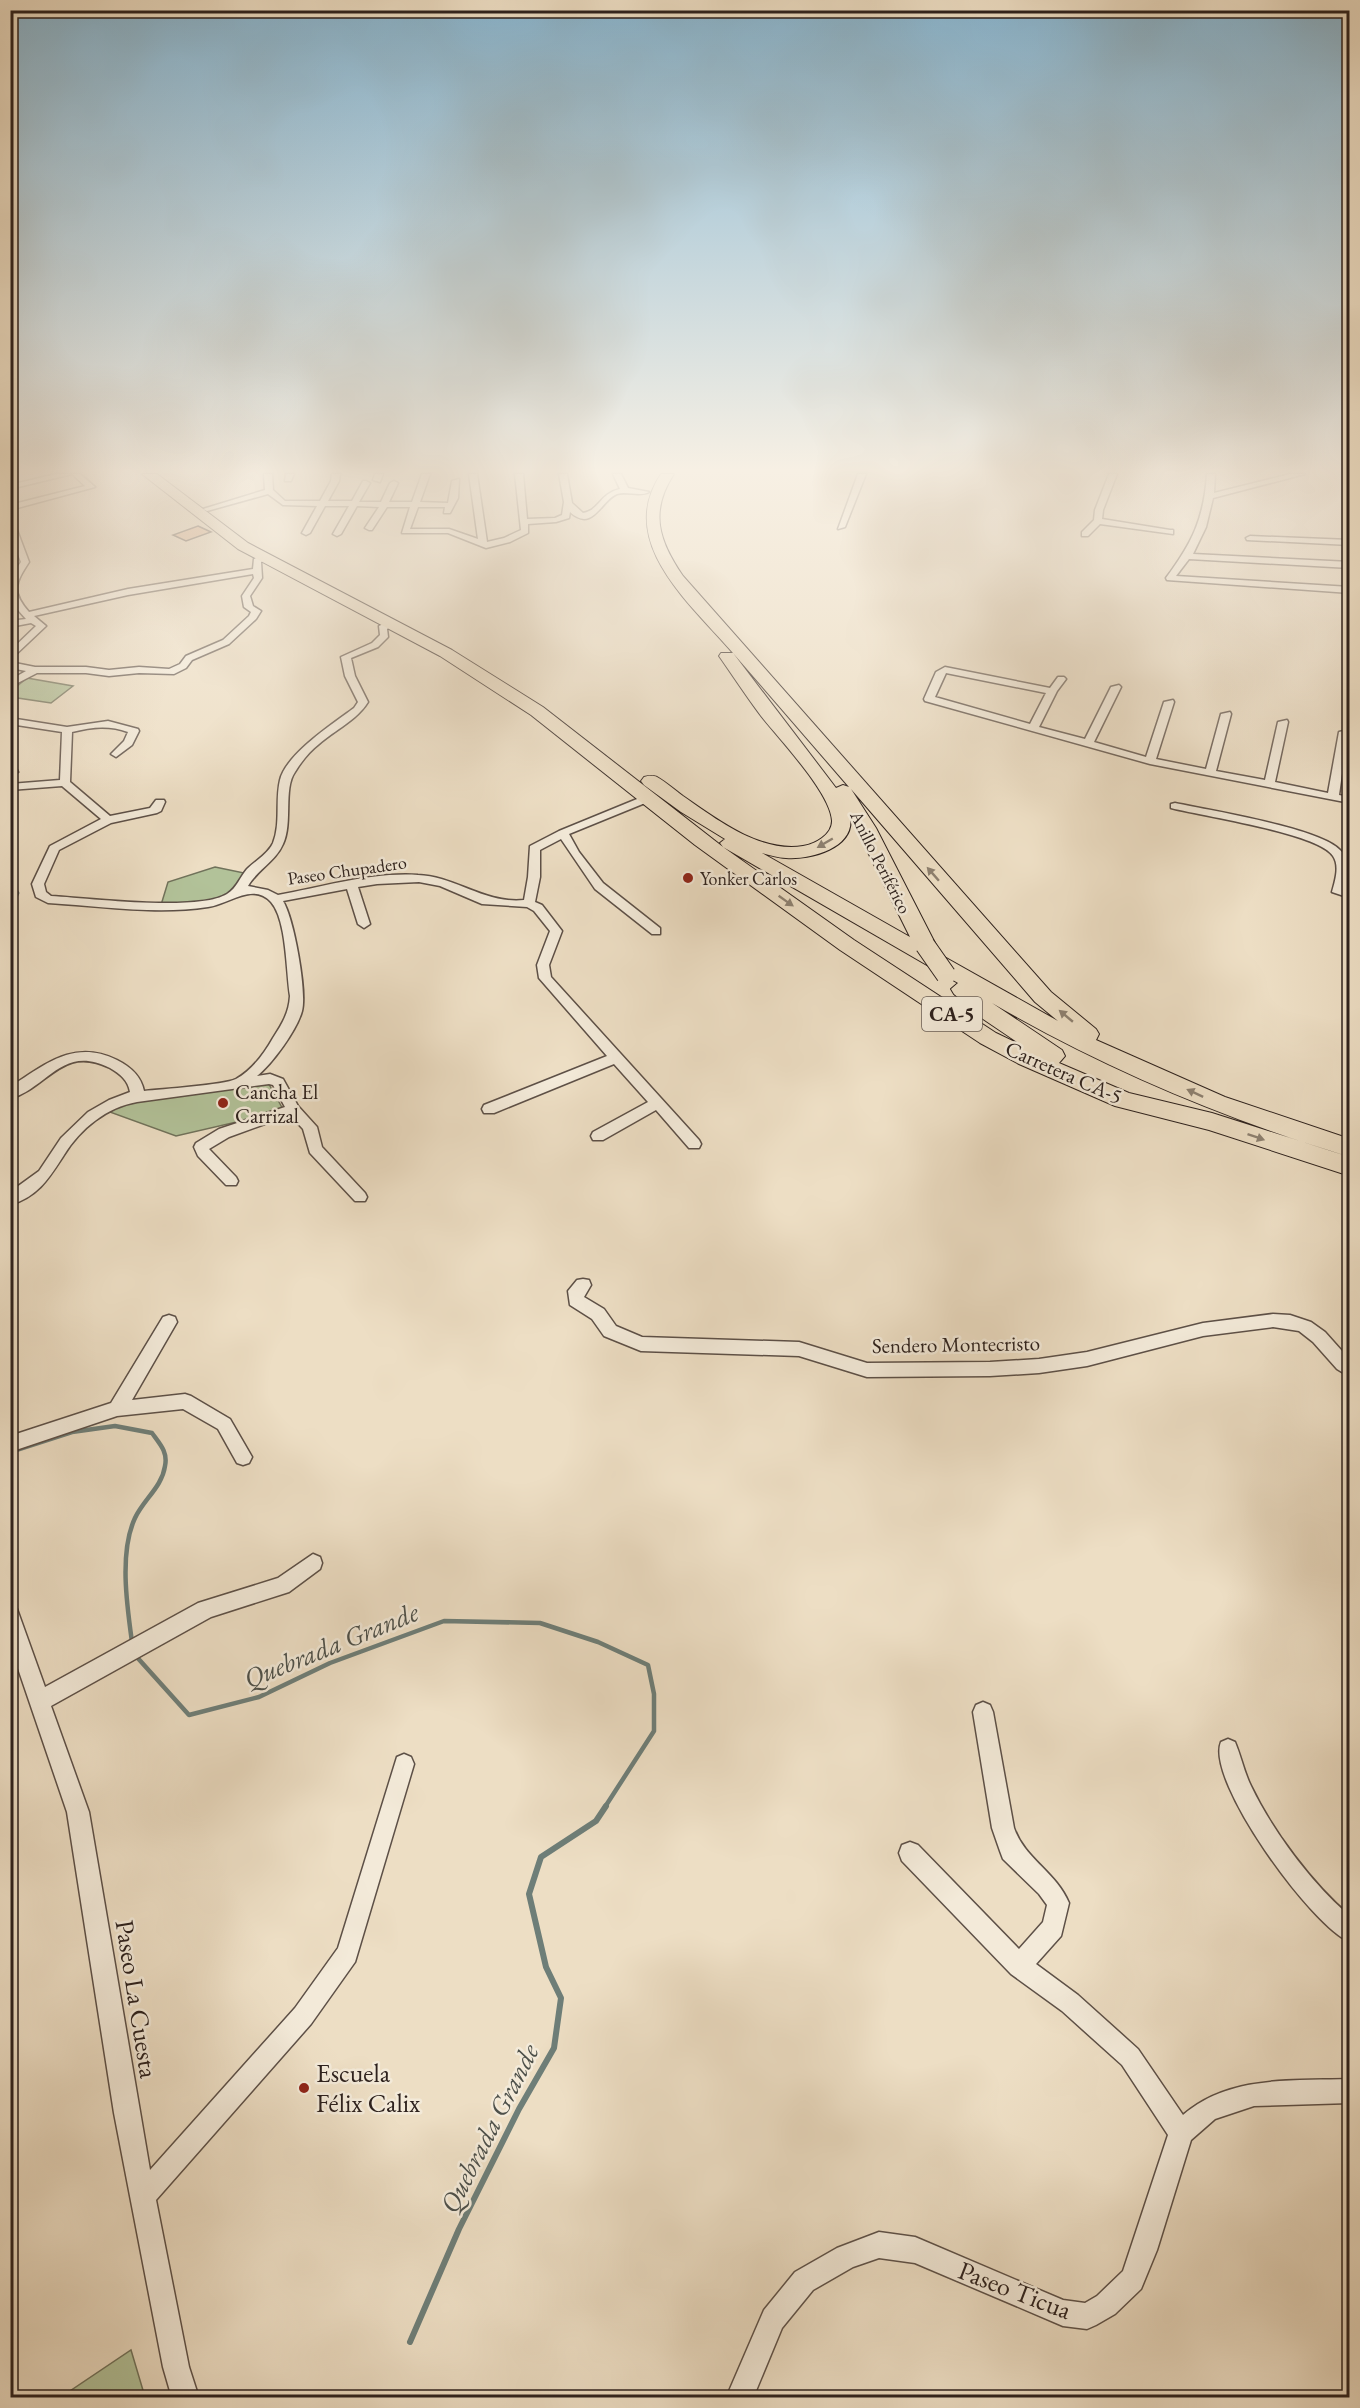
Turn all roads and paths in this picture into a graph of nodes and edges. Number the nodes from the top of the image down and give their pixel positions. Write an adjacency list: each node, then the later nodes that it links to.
1 (155, 586): 10 (street)
2 (252, 586): 16 (street)
3 (309, 586): 12 (highway, CA-5)
4 (336, 586): 30 (highway, CA-5)
5 (669, 586): 13 (highway, Anillo Periférico)
6 (683, 586): 51 (highway, Anillo Periférico, one-way to 6)
7 (1296, 586): 8 (street)
8 (1350, 590)
9 (12, 600): 10 (street)
10 (30, 617): 11 (street); 14 (street)
11 (10, 624)
12 (390, 624): 30 (highway, CA-5); 44 (street)
13 (718, 642): 30 (highway, one-way to 30); 58 (highway, Anillo Periférico, bridge)
14 (10, 657)
15 (10, 665): 16 (street)
16 (34, 670): 18 (street)
17 (1061, 679): 20 (street)
18 (10, 684)
19 (1116, 687): 28 (street)
20 (1052, 691): 25 (street); 25 (street)
21 (1169, 702): 31 (street)
22 (1226, 714): 32 (street)
23 (10, 721): 26 (street)
24 (1283, 722): 34 (street)
25 (1034, 727): 28 (street)
26 (67, 730): 29 (street); 33 (street)
27 (1344, 732): 36 (street)
28 (1087, 745): 31 (street)
29 (116, 754)
30 (608, 760): 37 (highway, Carretera CA-5 / CA-5); 51 (highway, Carretera CA-5 / CA-5)
31 (1150, 761): 32 (street)
32 (1210, 772): 34 (street)
33 (64, 783): 35 (street); 41 (street)
34 (1269, 784): 36 (street)
35 (10, 787)
36 (1333, 797): 38 (street)
37 (646, 799): 42 (street); 58 (highway, Carretera CA-5 / CA-5, one-way to 58)
38 (1350, 800)
39 (160, 802): 41 (street)
40 (1175, 806): 45 (street)
41 (108, 820): 44 (street)
42 (563, 833): 47 (street); 49 (street)
43 (351, 885): 46 (street, Paseo Chupadero); 47 (street, Paseo Chupadero); 48 (street)
44 (240, 889): 46 (street)
45 (1350, 895)
46 (276, 899): 52 (street)
47 (529, 903): 50 (street)
48 (364, 924)
49 (656, 931)
50 (615, 1058): 55 (street); 57 (street)
51 (1130, 1063): 61 (highway, Carretera CA-5 / CA-5, one-way to 51)
52 (238, 1084): 54 (street); 56 (street)
53 (10, 1094): 54 (street)
54 (137, 1097): 65 (street)
55 (656, 1104): 59 (street); 60 (street)
56 (293, 1109): 63 (street); 64 (street)
57 (489, 1109)
58 (1212, 1122): 62 (highway, Carretera CA-5 / CA-5, one-way to 62)
59 (598, 1136)
60 (694, 1144)
61 (1350, 1148)
62 (1350, 1167)
63 (231, 1181)
64 (360, 1197)
65 (10, 1199)
66 (583, 1286): 68 (street, Sendero Montecristo)
67 (170, 1322): 69 (street)
68 (1350, 1370)
69 (117, 1409): 70 (street); 71 (street)
70 (10, 1444)
71 (243, 1456)
72 (314, 1563): 74 (street)
73 (10, 1616): 74 (street, Paseo La Cuesta)
74 (40, 1701): 83 (street, Paseo La Cuesta)
75 (983, 1712): 80 (street)
76 (1228, 1749): 79 (street)
77 (404, 1764): 83 (street)
78 (910, 1852): 80 (street)
79 (1350, 1931)
80 (1019, 1966): 82 (street)
81 (1350, 2091): 82 (street)
82 (1181, 2133): 85 (street, Paseo Ticua)
83 (143, 2196): 84 (street, Paseo La Cuesta)
84 (186, 2397)
85 (739, 2397)

